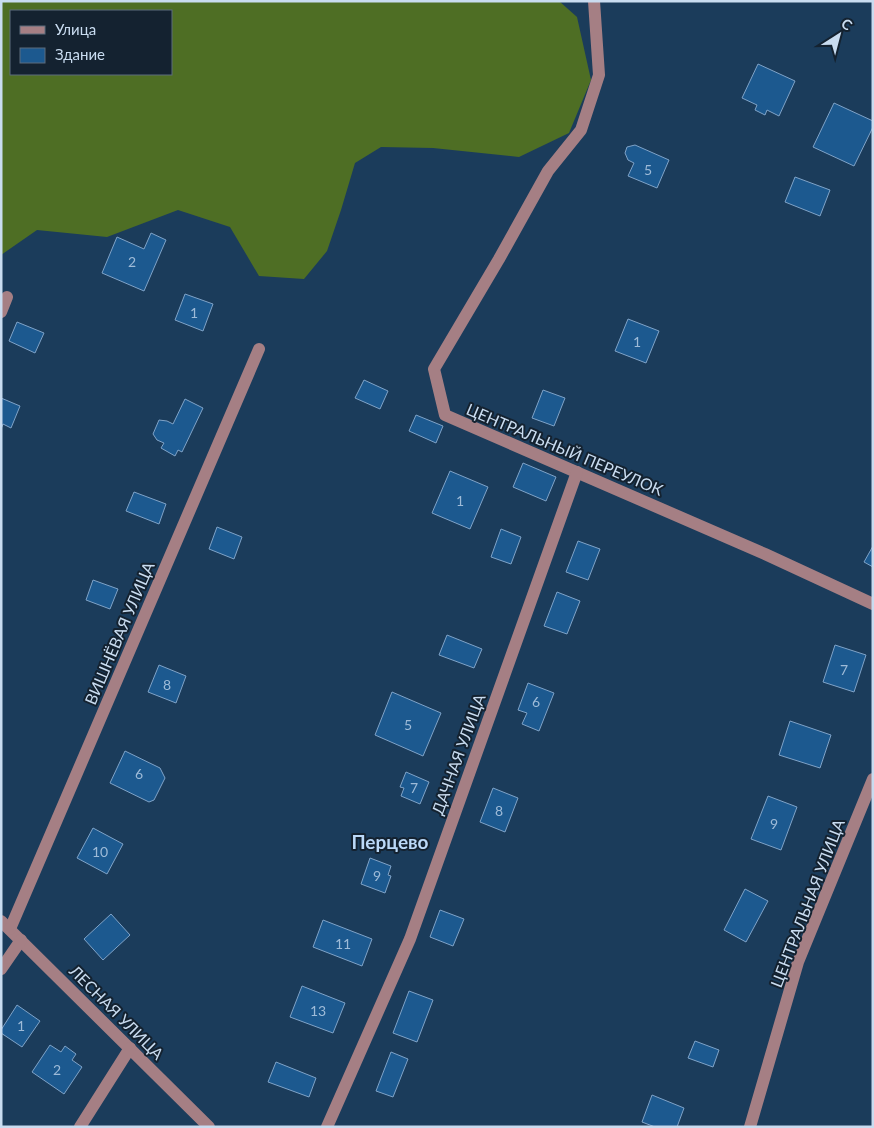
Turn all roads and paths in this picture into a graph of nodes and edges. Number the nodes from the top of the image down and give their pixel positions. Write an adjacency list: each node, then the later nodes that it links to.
1 (594, 1): 5 (street, ЦЕНТРАЛЬНЫЙ ПЕРЕУЛОК)
2 (7, 297): 3 (street)
3 (1, 312)
4 (259, 349): 8 (street, ВИШНЁВАЯ УЛИЦА)
5 (576, 472): 6 (street, ЦЕНТРАЛЬНЫЙ ПЕРЕУЛОК); 14 (street, ДАЧНАЯ УЛИЦА)
6 (873, 604)
7 (873, 779): 15 (street, ЦЕНТРАЛЬНАЯ УЛИЦА)
8 (6, 925): 9 (street, ЛЕСНАЯ УЛИЦА)
9 (21, 940): 10 (street); 11 (street, ЛЕСНАЯ УЛИЦА)
10 (1, 968)
11 (130, 1048): 12 (street); 13 (street, ЛЕСНАЯ УЛИЦА)
12 (80, 1127)
13 (209, 1127)
14 (327, 1127)
15 (750, 1127)

